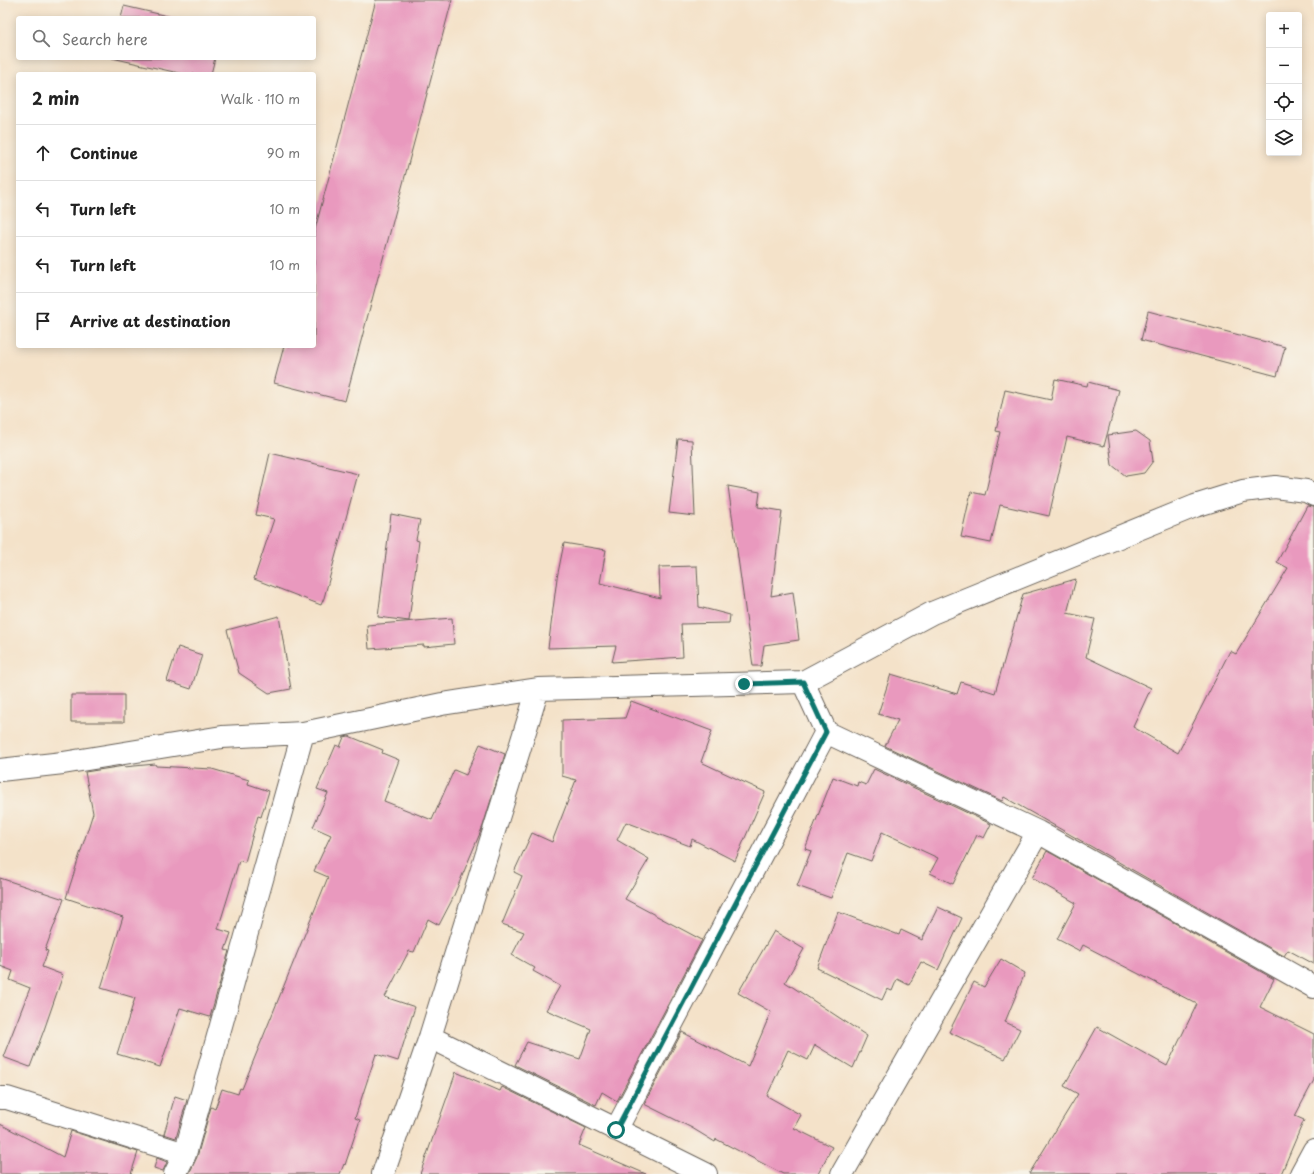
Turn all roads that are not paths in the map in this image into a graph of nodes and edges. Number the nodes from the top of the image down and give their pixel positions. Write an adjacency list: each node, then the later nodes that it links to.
1 (1314, 495): 2 (street)
2 (803, 682): 3 (street); 4 (street)
3 (538, 689): 5 (street); 9 (street)
4 (826, 732): 7 (street); 11 (street)
5 (303, 733): 6 (street); 13 (street)
6 (0, 770)
7 (1038, 832): 8 (street); 17 (street)
8 (1314, 987)
9 (430, 1037): 11 (street); 15 (street)
10 (0, 1098): 13 (street)
11 (616, 1130): 16 (street)
12 (1314, 1150): 18 (street)
13 (185, 1154): 14 (street)
14 (175, 1174)
15 (383, 1174)
16 (706, 1174)
17 (842, 1174)
18 (1301, 1174)

